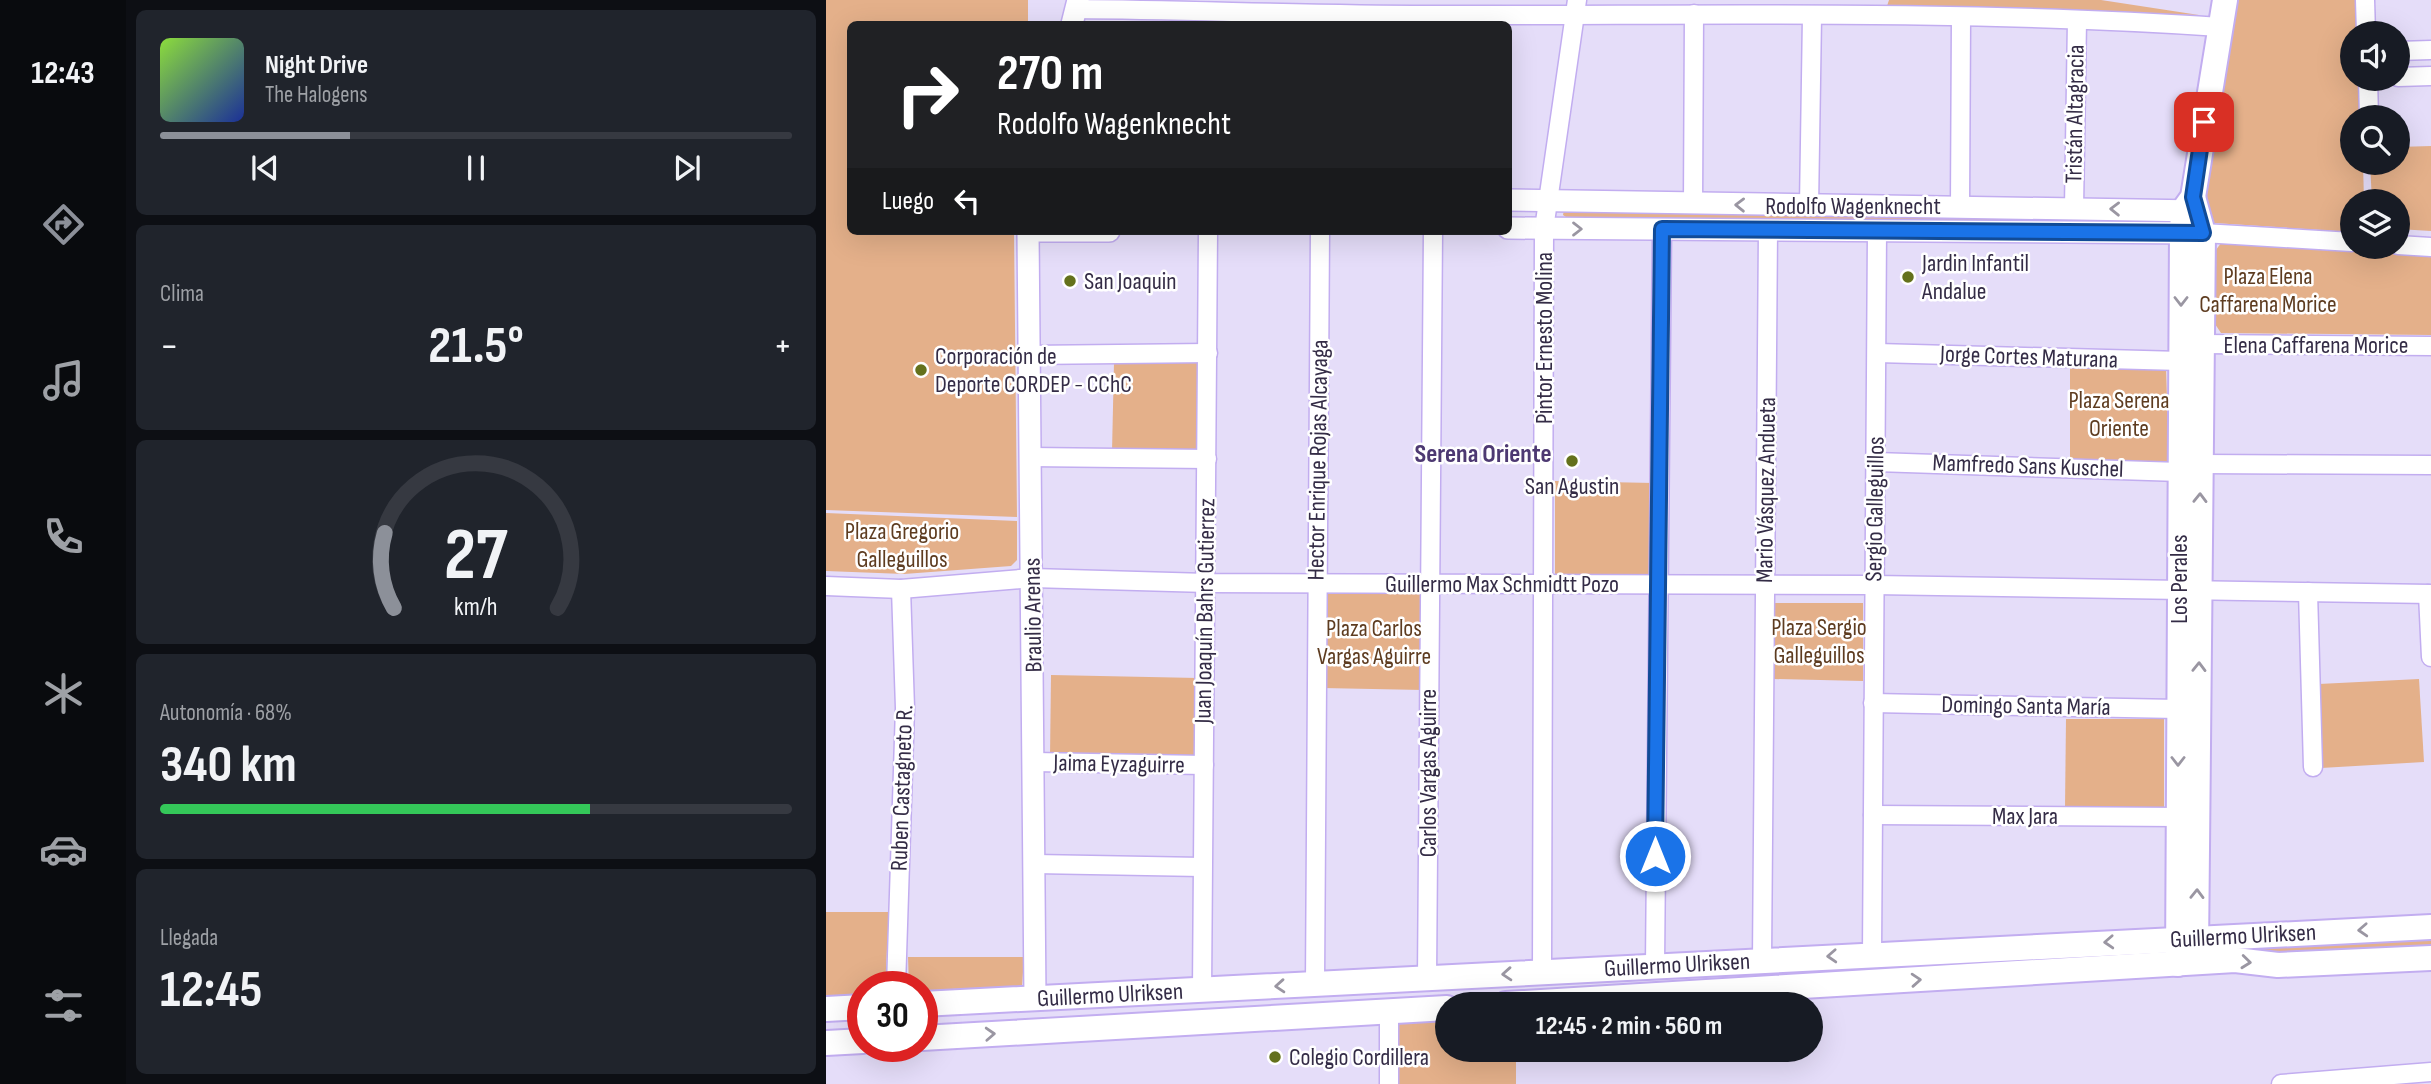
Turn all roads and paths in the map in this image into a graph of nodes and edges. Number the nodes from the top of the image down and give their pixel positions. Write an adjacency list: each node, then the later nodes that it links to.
1 (2225, 0): 13 (main road, Los Perales)
2 (2365, 0): 12 (street)
3 (1576, 6): 5 (street); 10 (street); 19 (street, Pintor Ernesto Molina)
4 (1075, 11): 7 (street)
5 (1694, 14): 6 (street); 20 (street)
6 (1812, 16): 8 (street); 21 (street)
7 (1198, 17): 9 (street)
8 (1961, 18): 11 (street); 22 (street)
9 (1313, 19): 10 (street)
10 (1429, 20)
11 (2077, 20): 13 (street); 23 (street, Tristán Altagracia)
12 (2366, 21)
13 (2220, 27): 24 (main road, Los Perales)
14 (2431, 50): 15 (street)
15 (2410, 51)
16 (2431, 76): 17 (street)
17 (2410, 77)
18 (1512, 200): 19 (street, Rodolfo Wagenknecht)
19 (1546, 201): 20 (street, Rodolfo Wagenknecht); 26 (street, Pintor Ernesto Molina)
20 (1693, 204): 21 (street, Rodolfo Wagenknecht, one-way to 20)
21 (1809, 206): 22 (street, Rodolfo Wagenknecht)
22 (1960, 206): 23 (street, Rodolfo Wagenknecht)
23 (2074, 208): 24 (street, Rodolfo Wagenknecht, one-way to 23)
24 (2192, 217): 29 (street, Rodolfo Wagenknecht); 34 (street, Rodolfo Wagenknecht); 37 (main road, Los Perales); 42 (main road, Los Perales, one-way to 42)
25 (1512, 228): 26 (street, Rodolfo Wagenknecht)
26 (1544, 229): 27 (street, Rodolfo Wagenknecht, one-way to 27); 52 (street, Pintor Ernesto Molina)
27 (1662, 229): 28 (street, Rodolfo Wagenknecht); 53 (street)
28 (1768, 230): 29 (street, Rodolfo Wagenknecht); 56 (street, Mario Vásquez Andueta)
29 (1877, 232): 40 (street, Sergio Galleguillos)
30 (1028, 235): 41 (street, Braulio Arenas)
31 (1208, 235): 39 (street, Juan Joaquín Bahrs Gutierrez)
32 (1320, 235): 50 (street, Hector Enrique Rojas Alcayaga)
33 (1433, 235): 51 (street, Carlos Vargas Aguirre)
34 (2340, 240)
35 (2410, 246): 36 (street)
36 (2431, 247)
37 (2202, 344): 38 (street, Elena Caffarena Morice); 47 (main road, Los Perales)
38 (2431, 346)
39 (1208, 353): 41 (street); 44 (street, Juan Joaquín Bahrs Gutierrez)
40 (1877, 353): 42 (street, Jorge Cortes Maturana); 45 (street, Sergio Galleguillos)
41 (1029, 355): 43 (street, Braulio Arenas)
42 (2181, 361): 47 (main road, Los Perales)
43 (1030, 457): 44 (street); 48 (street, Braulio Arenas)
44 (1206, 459): 49 (street, Juan Joaquín Bahrs Gutierrez)
45 (1876, 462): 47 (street, Mamfredo Sans Kuschel); 54 (street, Sergio Galleguillos)
46 (2431, 465): 47 (street, Mamfredo Sans Kuschel)
47 (2190, 468): 58 (main road, Los Perales)
48 (1032, 578): 49 (street, Guillermo Max Schmidtt Pozo); 57 (street, Guillermo Max Schmidtt Pozo); 64 (street, Braulio Arenas)
49 (1207, 583): 50 (street, Guillermo Max Schmidtt Pozo); 65 (street, Juan Joaquín Bahrs Gutierrez)
50 (1317, 583): 51 (street, Guillermo Max Schmidtt Pozo); 81 (street, Hector Enrique Rojas Alcayaga)
51 (1429, 583): 52 (street, Guillermo Max Schmidtt Pozo); 80 (street, Carlos Vargas Aguirre)
52 (1544, 583): 53 (street, Guillermo Max Schmidtt Pozo); 79 (street, Pintor Ernesto Molina)
53 (1657, 585): 56 (street, Guillermo Max Schmidtt Pozo); 77 (street)
54 (1874, 585): 56 (street, Guillermo Max Schmidtt Pozo); 58 (street, Guillermo Max Schmidtt Pozo); 62 (street, Sergio Galleguillos)
55 (826, 586): 57 (street, Guillermo Max Schmidtt Pozo)
56 (1765, 586): 75 (street, Mario Vásquez Andueta)
57 (901, 589): 78 (street, Ruben Castagneto R.)
58 (2189, 591): 59 (street, Guillermo Max Schmidtt Pozo); 63 (main road, Los Perales); 72 (main road, Los Perales, one-way to 58)
59 (2308, 592): 60 (street, Guillermo Max Schmidtt Pozo); 66 (street)
60 (2429, 594): 61 (street)
61 (2431, 657)
62 (1873, 703): 63 (street, Domingo Santa María); 67 (street, Sergio Galleguillos)
63 (2178, 709): 68 (main road, Los Perales, one-way to 68)
64 (1034, 762): 65 (street, Jaima Eyzaguirre); 69 (street, Braulio Arenas)
65 (1203, 765): 70 (street, Juan Joaquín Bahrs Gutierrez)
66 (2313, 767)
67 (1873, 816): 68 (street, Max Jara); 73 (street, Sergio Galleguillos)
68 (2178, 817): 72 (main road, Los Perales)
69 (1035, 864): 70 (street); 84 (street, Braulio Arenas)
70 (1202, 867): 82 (street, Juan Joaquín Bahrs Gutierrez)
71 (2431, 927): 72 (main road, Guillermo Ulriksen, one-way to 72)
72 (2187, 938): 73 (main road, Guillermo Ulriksen, one-way to 73); 76 (main road, Los Perales)
73 (1872, 954): 75 (main road, Guillermo Ulriksen, one-way to 75)
74 (2431, 958): 76 (main road, Guillermo Ulriksen, one-way to 74)
75 (1762, 960): 77 (main road, Guillermo Ulriksen)
76 (2187, 963): 83 (main road, Guillermo Ulriksen, one-way to 76)
77 (1655, 965): 79 (main road, Guillermo Ulriksen)
78 (897, 971)
79 (1542, 972): 80 (main road, Guillermo Ulriksen, one-way to 80)
80 (1427, 979): 81 (main road, Guillermo Ulriksen)
81 (1315, 983): 82 (main road, Guillermo Ulriksen, one-way to 82)
82 (1202, 991): 84 (main road, Guillermo Ulriksen)
83 (1705, 992)
84 (1035, 998): 85 (main road, Guillermo Ulriksen)
85 (938, 1003)
86 (847, 1008): 87 (main road)
87 (826, 1009)
88 (1435, 1009): 89 (main road, Guillermo Ulriksen)
89 (1389, 1011): 90 (main road, Guillermo Ulriksen, one-way to 89); 94 (street)
90 (938, 1037)
91 (847, 1042): 92 (main road)
92 (826, 1043)
93 (2431, 1072): 95 (street)
94 (1389, 1084)
95 (2281, 1084)

